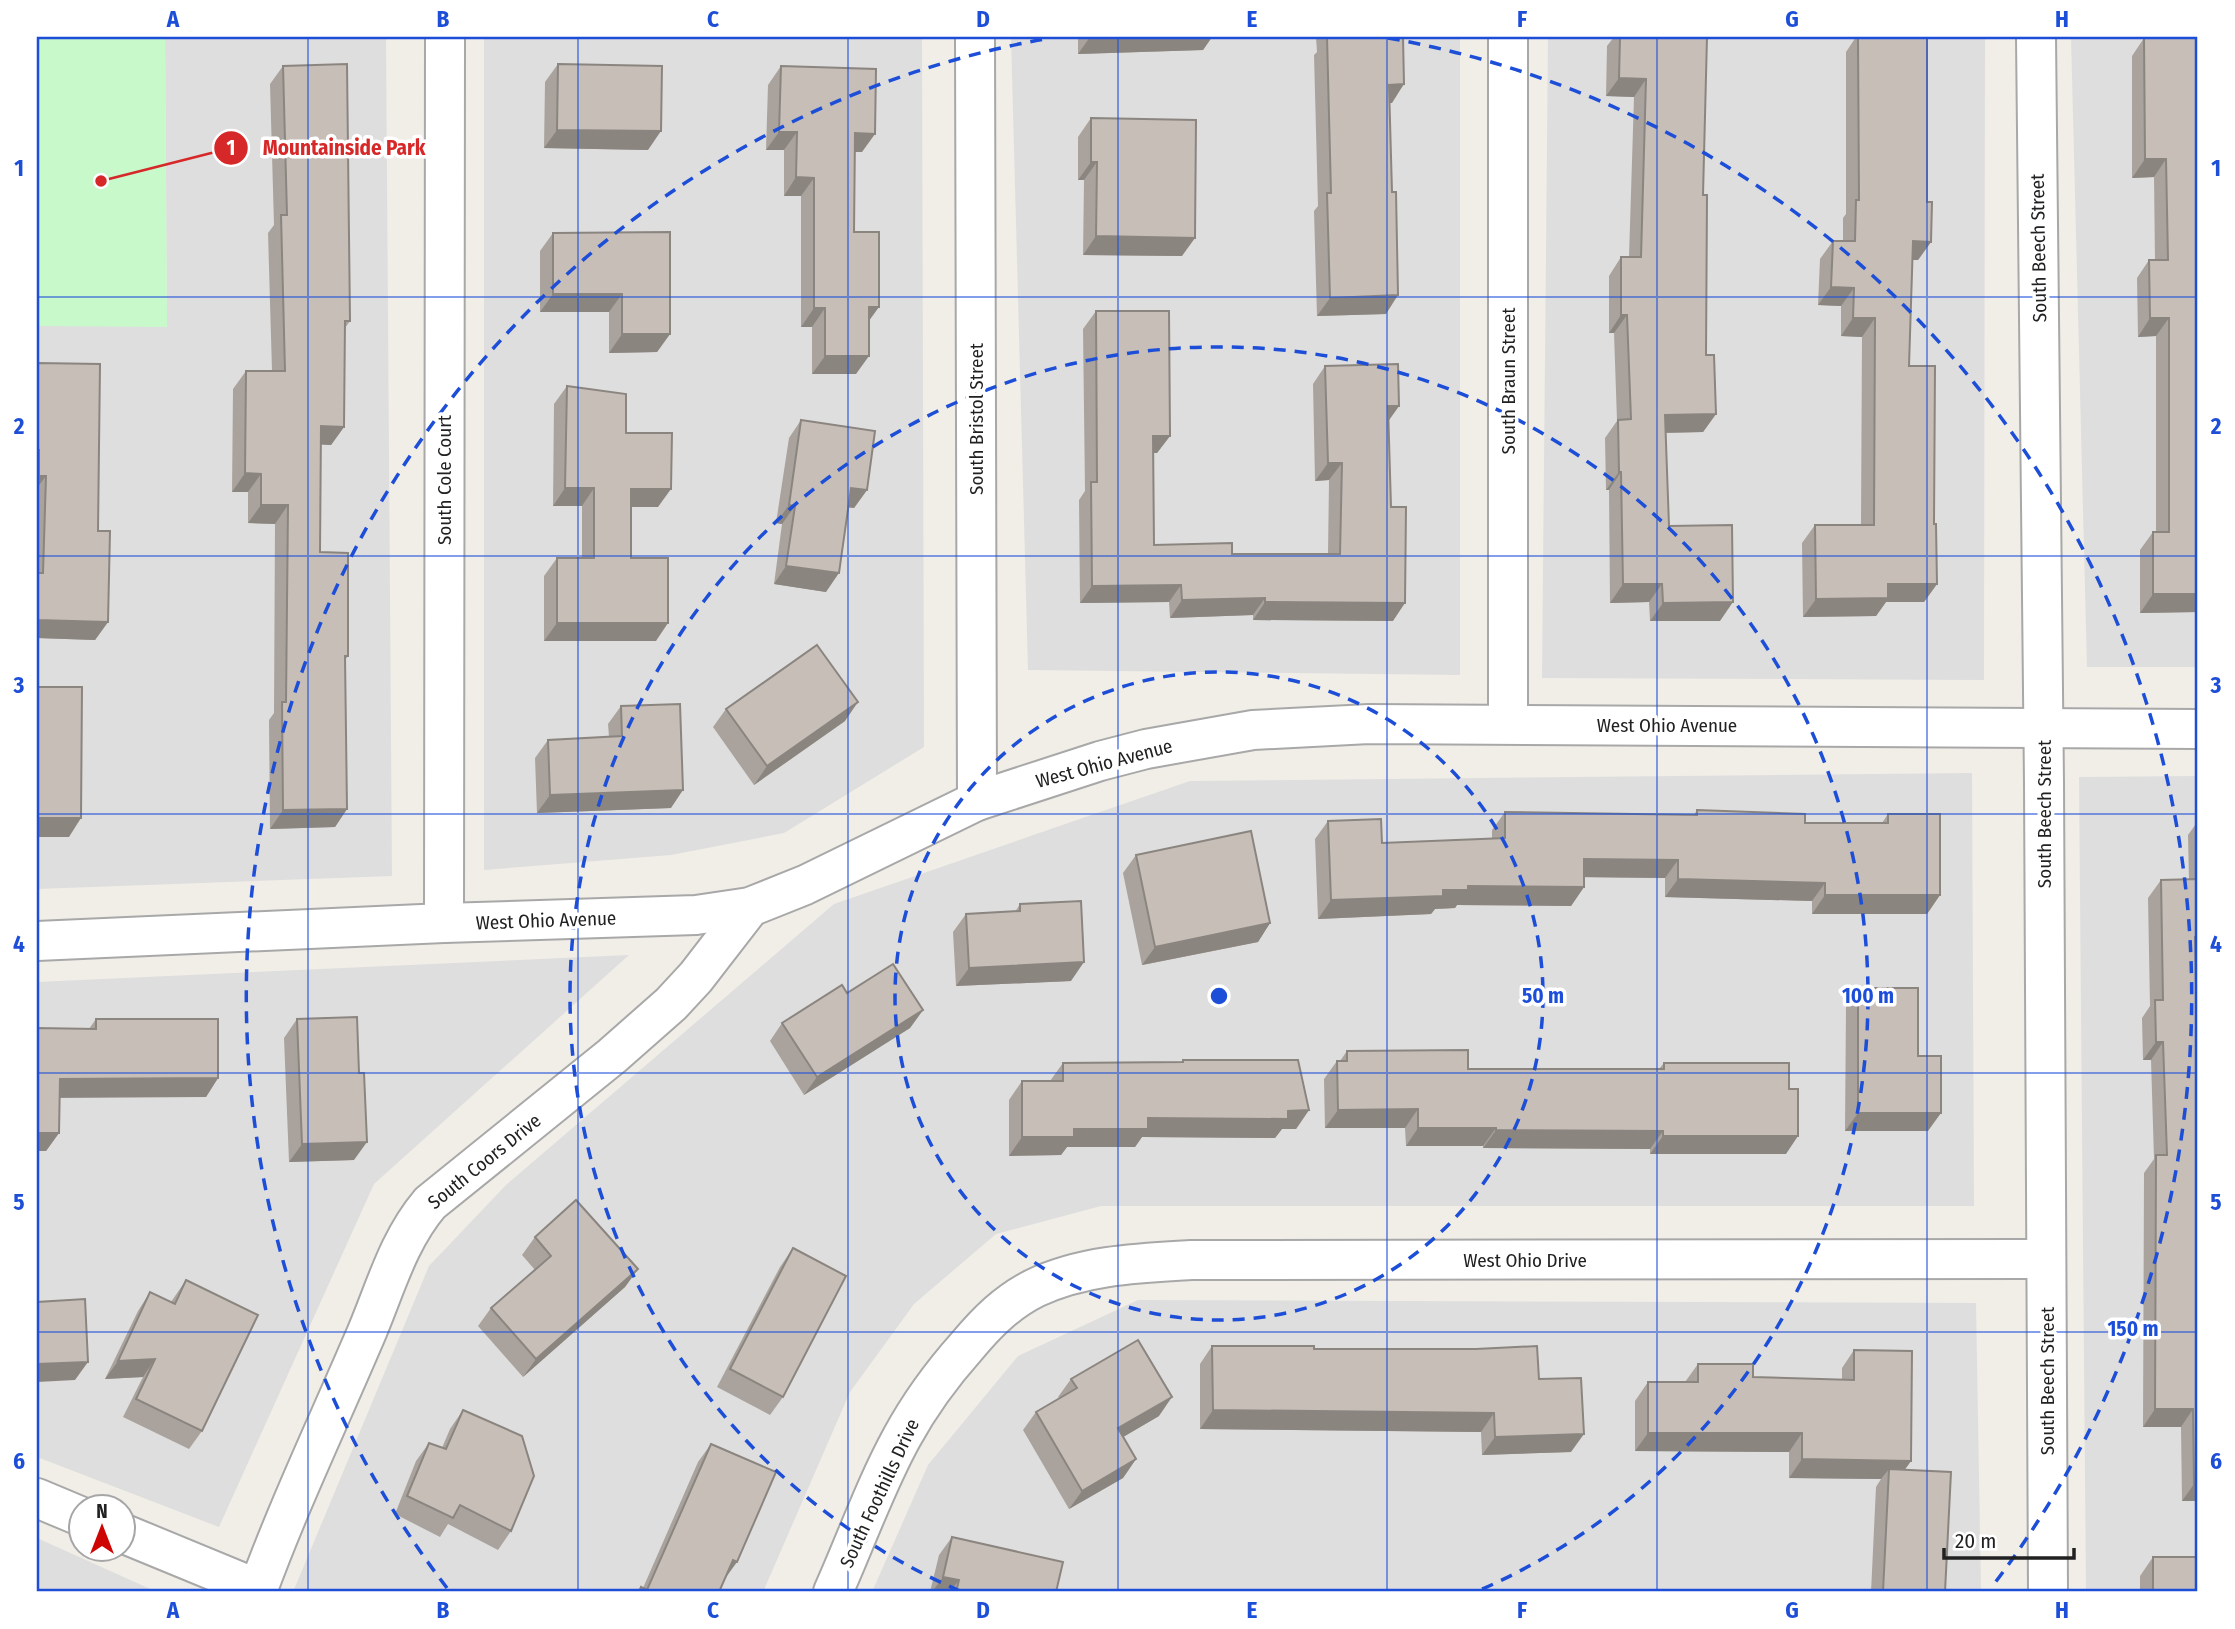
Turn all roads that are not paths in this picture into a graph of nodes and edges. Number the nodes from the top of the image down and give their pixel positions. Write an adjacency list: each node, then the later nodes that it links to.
1 (445, 37): 10 (street, South Cole Court)
2 (975, 37): 8 (street, South Bristol Street)
3 (1508, 37): 5 (street, South Braun Street)
4 (2036, 37): 6 (street, South Beech Street)
5 (1508, 724): 6 (street, West Ohio Avenue); 8 (street, West Ohio Avenue)
6 (2043, 727): 7 (street, West Ohio Avenue); 12 (street, South Beech Street)
7 (2198, 729)
8 (977, 801): 9 (street, West Ohio Avenue)
9 (750, 907): 10 (street, West Ohio Avenue); 17 (street, South Coors Drive)
10 (444, 923): 11 (street, West Ohio Avenue)
11 (37, 941)
12 (2046, 1259): 13 (street, West Ohio Drive); 19 (street, South Beech Street)
13 (1010, 1302): 18 (street, South Foothills Drive)
14 (37, 1498): 15 (street)
15 (66, 1510)
16 (136, 1539): 17 (street)
17 (257, 1591)
18 (833, 1592)
19 (2048, 1592)

